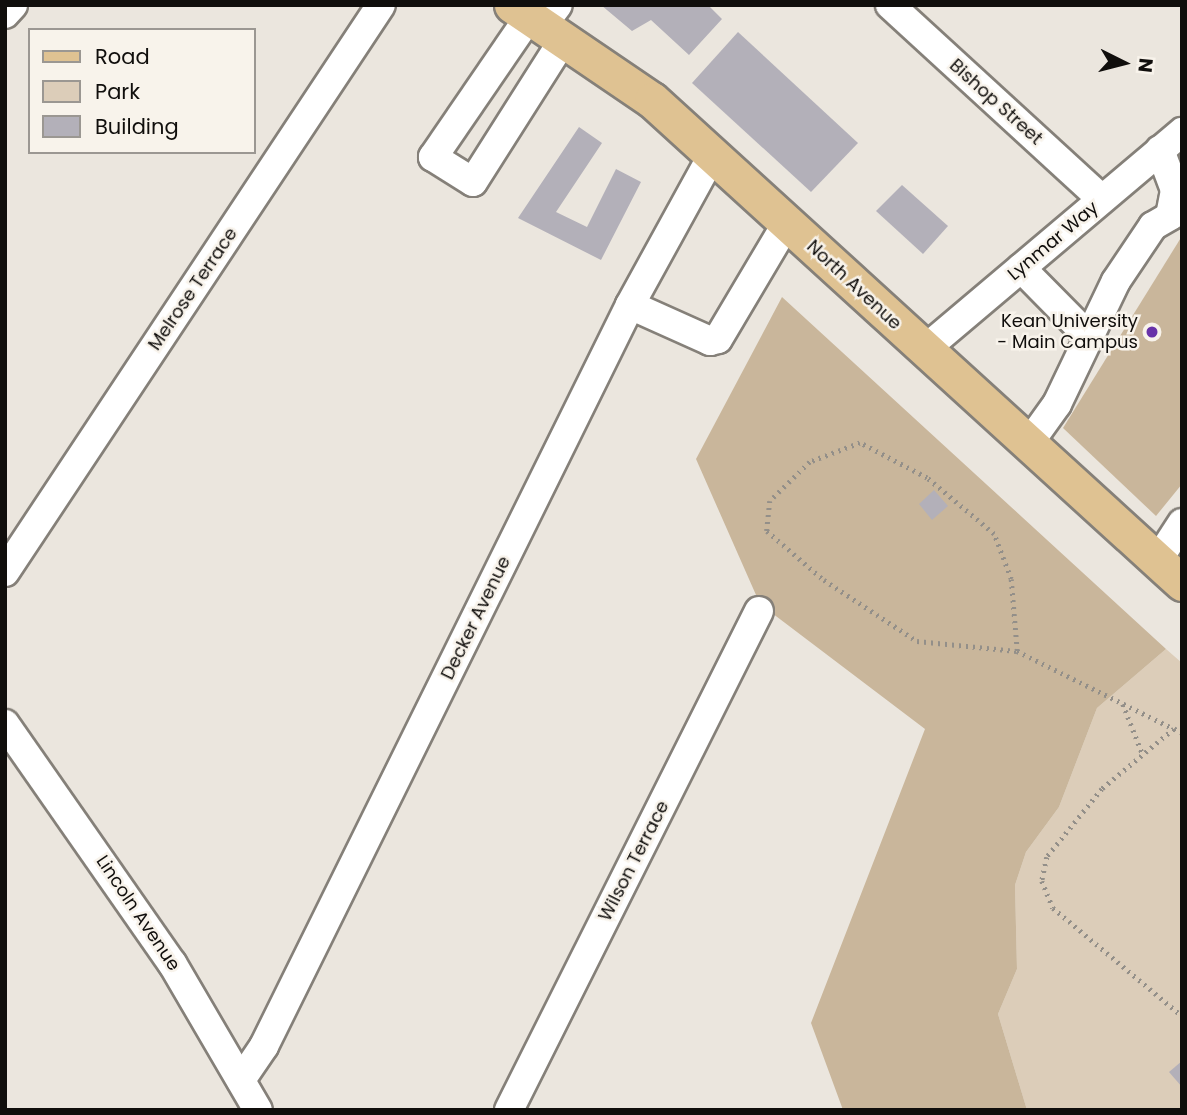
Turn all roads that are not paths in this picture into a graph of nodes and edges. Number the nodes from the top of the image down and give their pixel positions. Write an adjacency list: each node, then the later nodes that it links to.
1 (13, 5): 4 (street)
2 (381, 5): 17 (street, Melrose Terrace)
3 (890, 5): 9 (street, Bishop Street)
4 (5, 14)
5 (541, 19): 5 (street); 8 (main road, North Avenue)
6 (1182, 132): 7 (street, Lynmar Way)
7 (1160, 150): 9 (street, Lynmar Way); 13 (street)
8 (712, 156): 10 (main road, North Avenue); 12 (street, Decker Avenue)
9 (1102, 199): 11 (street, Lynmar Way)
10 (787, 223): 12 (street); 14 (main road, North Avenue)
11 (1021, 268): 13 (street); 14 (street, Lynmar Way)
12 (630, 305): 21 (street, Decker Avenue)
13 (1087, 335): 15 (street)
14 (924, 350): 15 (main road, North Avenue)
15 (1029, 443): 18 (main road, North Avenue)
16 (1182, 523): 18 (street)
17 (5, 572)
18 (1170, 572)
19 (759, 611): 23 (street, Wilson Terrace)
20 (5, 724): 21 (street, Lincoln Avenue)
21 (240, 1080): 22 (street, Lincoln Avenue)
22 (258, 1110)
23 (509, 1110)

